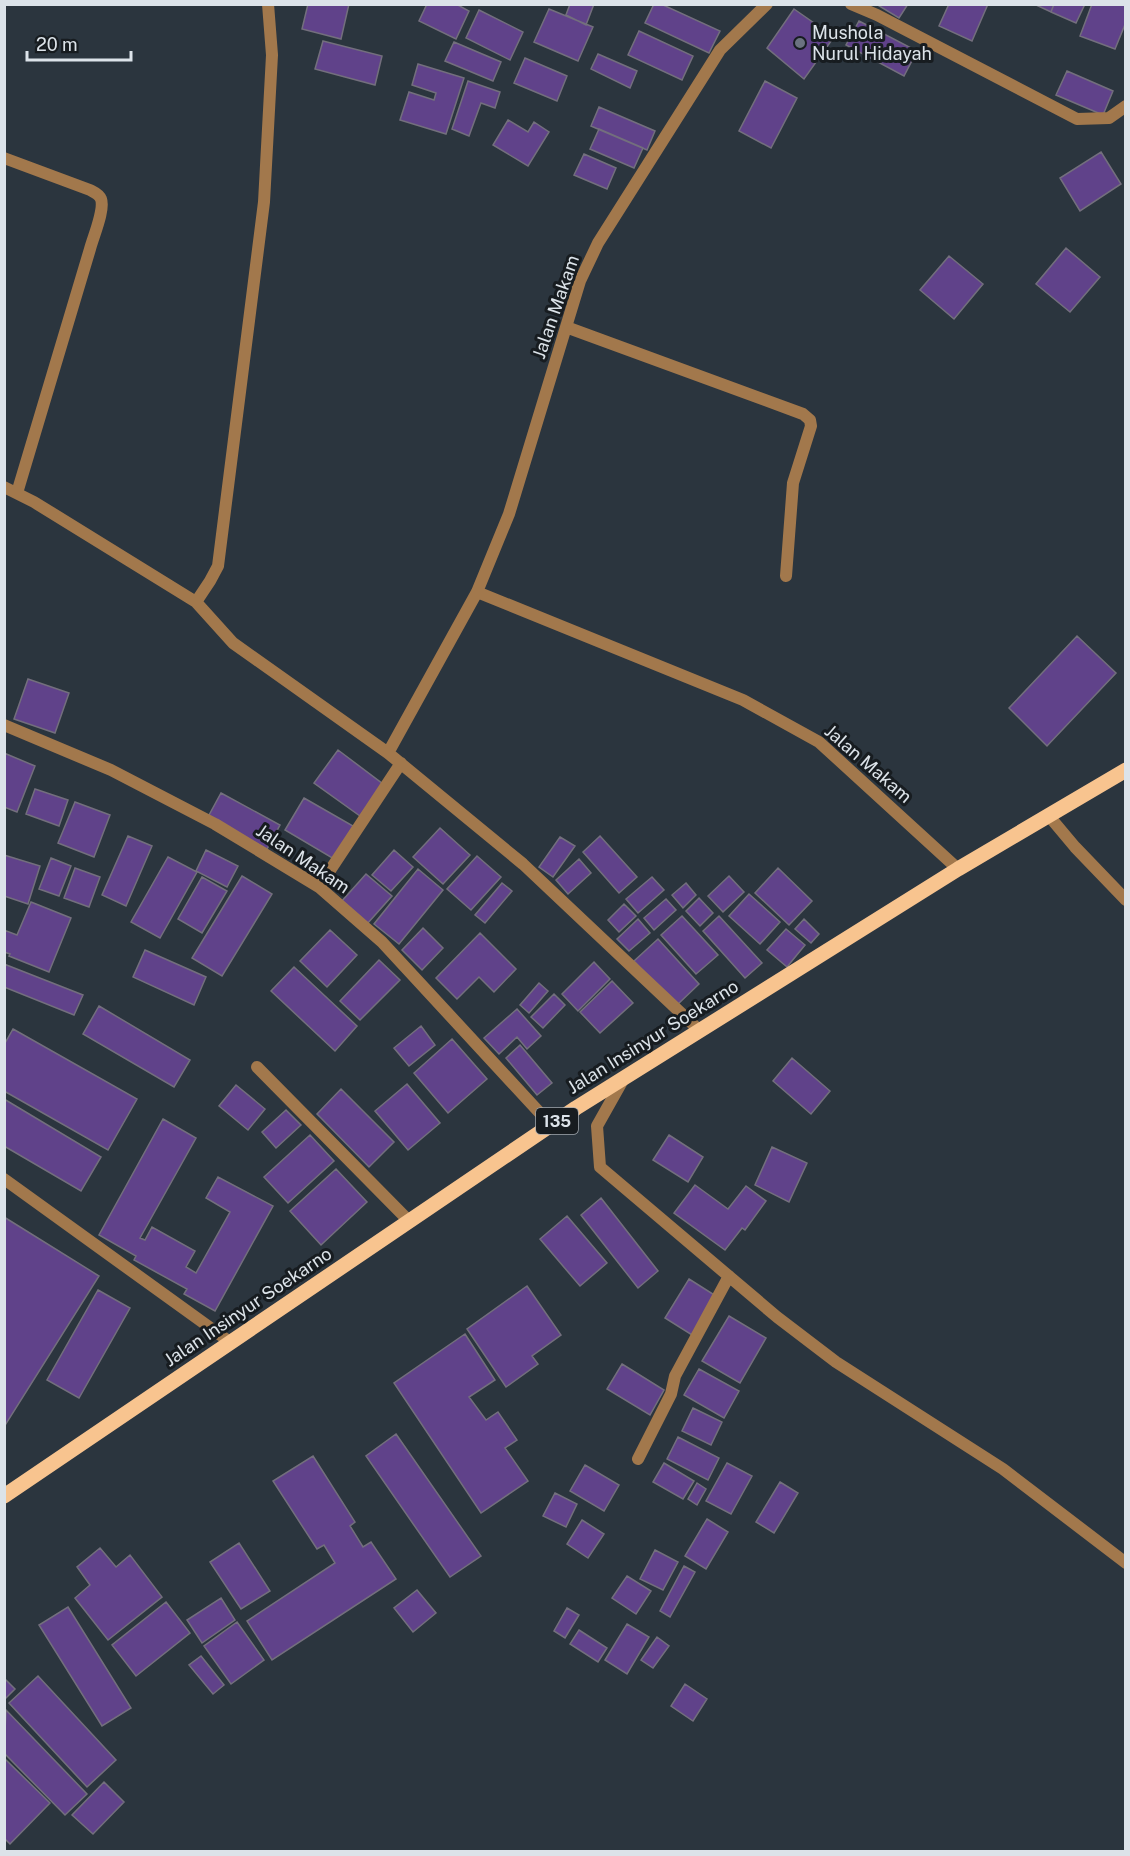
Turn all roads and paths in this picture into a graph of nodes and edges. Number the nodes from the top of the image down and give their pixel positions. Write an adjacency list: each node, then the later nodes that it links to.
1 (268, 4): 11 (street)
2 (767, 4): 6 (street, Jalan Makam)
3 (851, 4): 4 (street)
4 (1125, 106)
5 (4, 158): 8 (street)
6 (566, 327): 9 (street); 10 (street, Jalan Makam)
7 (4, 487): 8 (street)
8 (17, 493): 11 (street)
9 (786, 576)
10 (477, 592): 13 (street, Jalan Makam); 17 (street, Jalan Makam)
11 (196, 602): 13 (street)
12 (4, 724): 18 (street, Jalan Makam)
13 (388, 753): 14 (street)
14 (400, 763): 18 (street); 20 (street)
15 (1125, 770): 16 (main road, Jalan Insinyur Soekarno / 135)
16 (1049, 816): 17 (main road, Jalan Insinyur Soekarno / 135); 19 (street)
17 (958, 868): 20 (main road, Jalan Insinyur Soekarno / 135)
18 (320, 887): 23 (street, Jalan Makam)
19 (1125, 900)
20 (700, 1031): 22 (main road, Jalan Insinyur Soekarno / 135)
21 (257, 1067): 25 (street)
22 (625, 1077): 23 (main road, Jalan Insinyur Soekarno / 135); 26 (street)
23 (551, 1125): 25 (main road, Jalan Insinyur Soekarno / 135)
24 (4, 1179): 27 (street)
25 (409, 1221): 27 (main road, Jalan Insinyur Soekarno / 135)
26 (729, 1276): 28 (street); 30 (street)
27 (230, 1342): 29 (main road, Jalan Insinyur Soekarno / 135)
28 (638, 1459)
29 (4, 1496)
30 (1125, 1563)

